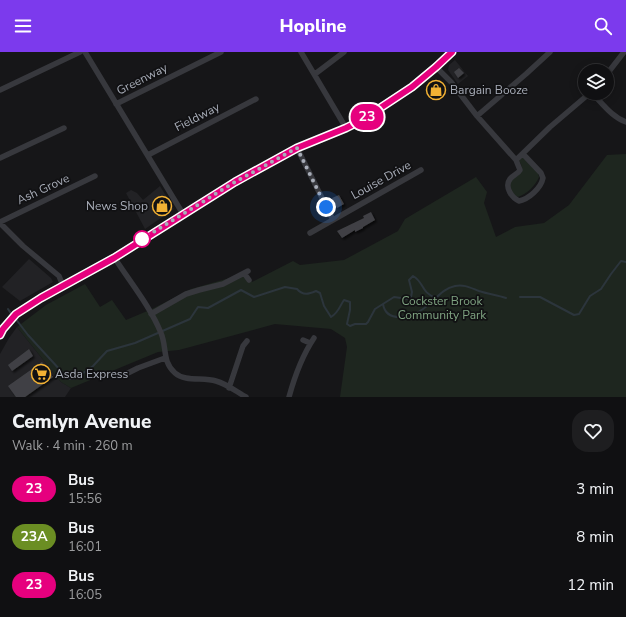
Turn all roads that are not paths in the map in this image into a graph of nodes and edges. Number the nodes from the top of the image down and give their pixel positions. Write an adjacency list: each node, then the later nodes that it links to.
1 (80, 52): 12 (street)
2 (85, 52): 16 (street)
3 (221, 52): 16 (street, Greenway)
4 (301, 52): 11 (street)
5 (344, 52): 11 (street)
6 (452, 52): 10 (street)
7 (550, 52): 17 (street)
8 (624, 52): 9 (street)
9 (614, 65)
10 (436, 67): 17 (street); 20 (street)
11 (315, 74): 20 (street)
12 (0, 90)
13 (256, 99): 23 (street, Fieldway)
14 (583, 100): 22 (street)
15 (598, 100): 18 (street)
16 (116, 104): 23 (street)
17 (477, 116): 25 (street)
18 (626, 122)
19 (64, 128): 24 (street)
20 (346, 128): 21 (street)
21 (297, 148): 28 (street); 29 (street)
22 (524, 154): 25 (street); 25 (street)
23 (148, 155): 28 (street)
24 (0, 158)
25 (516, 160)
26 (421, 170): 29 (street, Louise Drive)
27 (95, 176): 30 (street, Ash Grove)
28 (184, 214): 32 (street)
29 (333, 220): 31 (street, Louise Drive)
30 (0, 222): 34 (street)
31 (310, 233)
32 (114, 258): 34 (street); 35 (street)
33 (249, 280): 35 (street)
34 (63, 286): 36 (street)
35 (151, 314): 41 (street)
36 (0, 335)
37 (314, 338): 40 (street)
38 (303, 340): 40 (street)
39 (243, 343): 43 (street)
40 (310, 344): 45 (street)
41 (165, 358): 42 (street); 43 (street)
42 (126, 374)
43 (229, 388): 44 (street)
44 (246, 397)
45 (289, 397)

